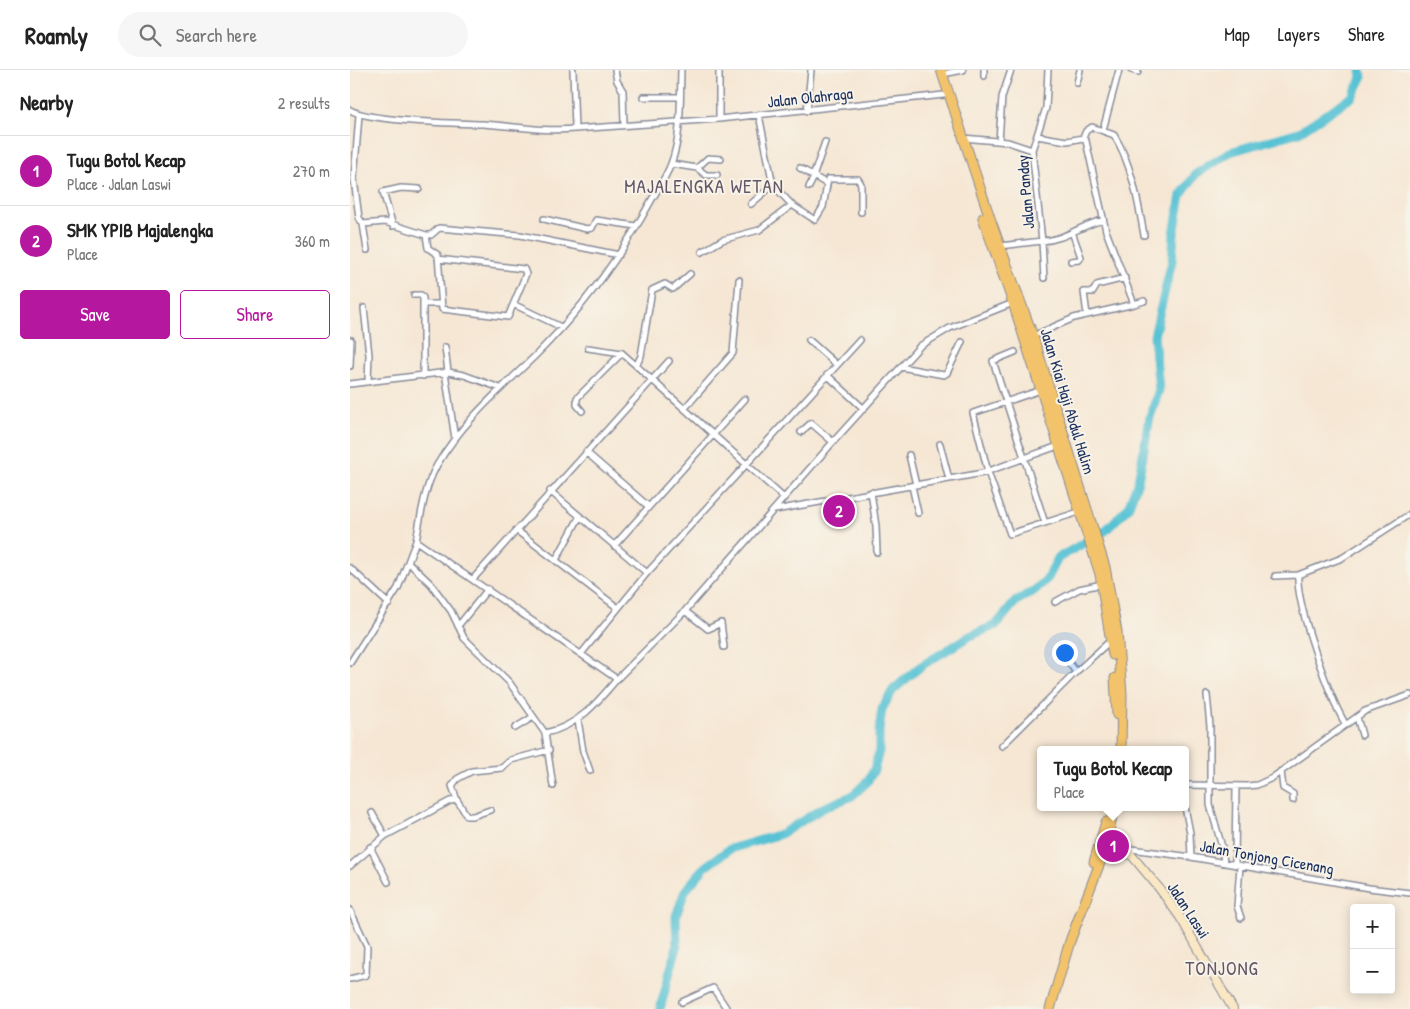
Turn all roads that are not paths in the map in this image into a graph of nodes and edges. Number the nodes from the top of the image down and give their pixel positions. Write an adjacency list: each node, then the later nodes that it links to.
1 (574, 70): 25 (street)
2 (615, 70): 24 (street)
3 (681, 70): 17 (street)
4 (719, 70): 22 (street)
5 (811, 70): 19 (street)
6 (963, 70): 12 (street)
7 (1011, 70): 30 (street)
8 (1048, 70): 27 (street, Jalan Panday)
9 (1080, 70): 14 (street)
10 (1119, 70): 26 (street)
11 (1131, 70): 13 (street)
12 (940, 71): 15 (main road, Jalan Kiai Haji Abdul Halim); 28 (main road, Jalan Kiai Haji Abdul Halim)
13 (1138, 72)
14 (1077, 83)
15 (944, 95): 19 (street, Jalan Olahraga); 66 (main road, Jalan Kiai Haji Abdul Halim)
16 (643, 97): 17 (street)
17 (680, 98): 23 (street)
18 (350, 110): 20 (street)
19 (807, 111): 21 (street, Jalan Olahraga)
20 (359, 115): 25 (street, Jalan Olahraga); 48 (street)
21 (759, 116): 22 (street, Jalan Olahraga); 40 (street)
22 (719, 119): 23 (street, Jalan Olahraga)
23 (679, 123): 24 (street, Jalan Olahraga); 34 (street)
24 (624, 125): 25 (street, Jalan Olahraga)
25 (575, 129)
26 (1103, 130): 29 (street); 53 (street)
27 (1036, 136): 29 (street); 32 (street, Jalan Panday)
28 (963, 138): 30 (street); 55 (main road, Jalan Kiai Haji Abdul Halim)
29 (1084, 138): 47 (street)
30 (999, 141): 32 (street)
31 (825, 142): 38 (street)
32 (1032, 150): 54 (street, Jalan Panday)
33 (721, 159): 35 (street)
34 (671, 164): 35 (street); 50 (street)
35 (697, 168): 37 (street)
36 (800, 168): 38 (street)
37 (717, 175)
38 (814, 177): 39 (street); 41 (street)
39 (827, 184): 44 (street); 45 (street)
40 (773, 185): 43 (street); 44 (street)
41 (809, 187)
42 (419, 189): 49 (street)
43 (751, 204)
44 (792, 205): 57 (street)
45 (861, 212)
46 (544, 219): 50 (street)
47 (1103, 220): 51 (street); 63 (street)
48 (363, 224): 49 (street); 56 (street)
49 (393, 226): 52 (street)
50 (636, 226): 58 (street)
51 (1072, 232): 54 (street); 60 (street)
52 (426, 235): 58 (street); 59 (street)
53 (1144, 235)
54 (1042, 241): 55 (street, Jalan Panday); 62 (street)
55 (1000, 246): 66 (main road, Jalan Kiai Haji Abdul Halim)
56 (367, 250)
57 (702, 252)
58 (619, 255): 74 (street)
59 (438, 259): 69 (street); 71 (street)
60 (1071, 261)
61 (690, 274): 85 (street)
62 (1044, 278)
63 (1125, 278): 70 (street); 73 (street)
64 (739, 280): 99 (street)
65 (414, 295): 68 (street)
66 (1016, 302): 75 (main road, Jalan Kiai Haji Abdul Halim); 88 (street); 96 (main road, Jalan Kiai Haji Abdul Halim)
67 (1144, 302): 70 (street)
68 (423, 304): 69 (street); 91 (street)
69 (440, 304): 71 (street)
70 (1134, 304): 73 (street)
71 (515, 305): 74 (street)
72 (364, 308): 93 (street)
73 (1087, 315): 75 (street)
74 (562, 327): 95 (street)
75 (1033, 336): 123 (main road, Jalan Kiai Haji Abdul Halim)
76 (351, 340): 87 (street)
77 (810, 340): 86 (street)
78 (860, 340): 86 (street)
79 (962, 342): 88 (street)
80 (445, 347): 89 (street)
81 (588, 348): 83 (street)
82 (1015, 352): 98 (street)
83 (622, 353): 85 (street); 101 (street)
84 (669, 361): 92 (street)
85 (637, 364): 92 (street)
86 (837, 365): 90 (street)
87 (350, 366)
88 (901, 367): 100 (street)
89 (446, 372): 91 (street); 95 (street); 104 (street)
90 (827, 375): 100 (street); 111 (street)
91 (422, 376): 93 (street)
92 (652, 378): 99 (street); 108 (street)
93 (368, 381): 94 (street)
94 (350, 384)
95 (500, 388): 104 (street)
96 (1041, 390): 98 (street); 107 (main road, Jalan Kiai Haji Abdul Halim)
97 (745, 399): 103 (street)
98 (1006, 402): 110 (street); 112 (street)
99 (685, 408): 103 (street)
100 (864, 409): 105 (street)
101 (582, 411)
102 (801, 432): 105 (street)
103 (713, 435): 111 (street); 118 (street)
104 (455, 439): 126 (street)
105 (833, 442): 117 (street)
106 (940, 444): 113 (street)
107 (1058, 446): 110 (street); 123 (main road, Jalan Kiai Haji Abdul Halim)
108 (586, 452): 115 (street); 118 (street)
109 (909, 455): 114 (street)
110 (1023, 458): 112 (street); 124 (street)
111 (745, 465): 117 (street); 133 (street)
112 (988, 472): 113 (street); 124 (street)
113 (949, 479): 114 (street)
114 (914, 485): 116 (street); 120 (street)
115 (550, 491): 122 (street); 125 (street)
116 (871, 492): 119 (street); 128 (street)
117 (784, 498): 119 (street)
118 (648, 506): 127 (street)
119 (774, 510): 142 (street)
120 (918, 513)
121 (1410, 514): 134 (street)
122 (580, 516): 127 (street); 130 (street)
123 (1083, 516): 124 (street); 129 (main road, Jalan Kiai Haji Abdul Halim)
124 (1045, 523)
125 (516, 530): 130 (street); 136 (street)
126 (416, 541): 131 (street); 136 (street)
127 (614, 546): 133 (street)
128 (877, 552)
129 (1097, 555): 137 (main road, Jalan Kiai Haji Abdul Halim); 162 (main road, Jalan Kiai Haji Abdul Halim)
130 (556, 560): 141 (street)
131 (409, 563): 140 (street); 143 (street)
132 (350, 568): 140 (street)
133 (647, 573): 141 (street)
134 (1296, 575): 135 (street); 156 (street)
135 (1275, 576)
136 (473, 579): 138 (street)
137 (1102, 583): 139 (street); 144 (main road, Jalan Kiai Haji Abdul Halim)
138 (488, 589): 143 (street); 146 (street)
139 (1055, 602)
140 (388, 604): 148 (street)
141 (618, 608): 146 (street)
142 (685, 611): 145 (street); 150 (street)
143 (458, 626): 153 (street)
144 (1111, 640): 149 (street); 161 (main road, Jalan Kiai Haji Abdul Halim)
145 (724, 648)
146 (581, 654): 150 (street)
147 (1063, 655): 149 (street)
148 (350, 662)
149 (1076, 672): 160 (street)
150 (616, 678): 155 (street)
151 (1207, 695): 167 (street)
152 (1410, 695): 154 (street)
153 (533, 717): 157 (street); 158 (street)
154 (1358, 717): 156 (street); 159 (street)
155 (578, 720): 158 (street); 164 (street)
156 (1346, 725): 165 (street)
157 (515, 728)
158 (545, 733): 163 (street)
159 (1362, 735)
160 (1002, 746)
161 (1116, 746)
162 (1121, 746)
163 (548, 750): 168 (street); 170 (street)
164 (590, 771)
165 (1281, 771): 169 (street); 171 (street)
166 (1189, 785): 167 (street)
167 (1210, 785): 169 (street); 182 (street)
168 (553, 786)
169 (1236, 787): 183 (street)
170 (457, 800): 172 (street); 177 (street)
171 (1293, 800)
172 (490, 810)
173 (1108, 811): 178 (main road)
174 (1113, 811): 178 (main road)
175 (1186, 811): 181 (street)
176 (372, 813): 177 (street)
177 (385, 836): 179 (street)
178 (1104, 843): 180 (main road, Jalan Laswi); 190 (main road)
179 (370, 847): 184 (street); 185 (street)
180 (1122, 850): 181 (street, Jalan Tonjong Cicenang); 195 (main road, Jalan Laswi)
181 (1190, 857): 182 (street, Jalan Tonjong Cicenang)
182 (1224, 863): 183 (street, Jalan Tonjong Cicenang)
183 (1237, 865): 186 (street, Jalan Tonjong Cicenang); 188 (street)
184 (350, 866)
185 (388, 882)
186 (1410, 893)
187 (350, 910): 189 (street)
188 (1241, 918)
189 (350, 979)
190 (1053, 992): 193 (main road); 194 (main road)
191 (682, 1002): 192 (street)
192 (727, 1009)
193 (1044, 1009)
194 (1050, 1009)
195 (1233, 1009)

